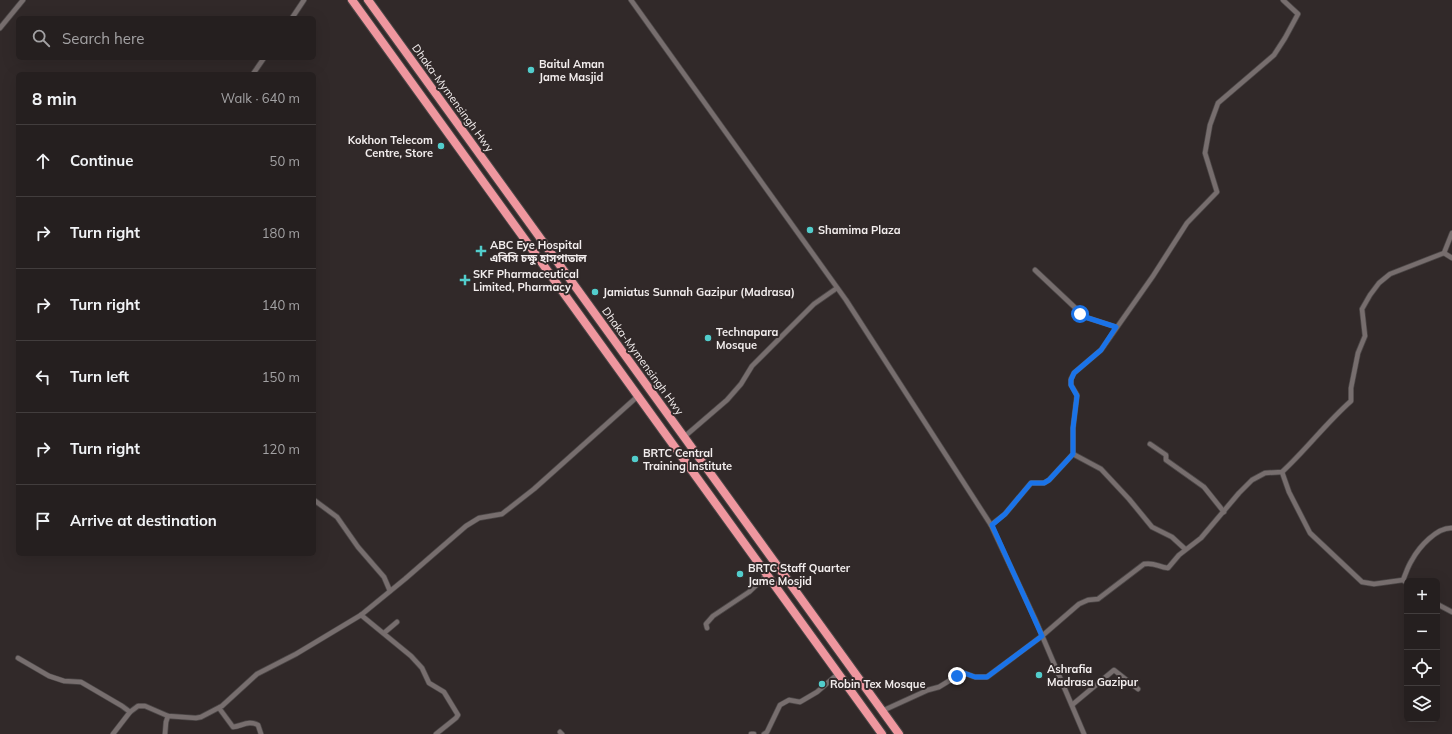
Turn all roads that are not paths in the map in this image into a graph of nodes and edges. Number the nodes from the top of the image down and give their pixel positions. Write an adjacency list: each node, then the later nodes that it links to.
1 (23, 0): 8 (street)
2 (304, 0): 7 (street)
3 (352, 0): 17 (highway)
4 (368, 0): 18 (highway, Dhaka-Mymensingh Hwy)
5 (1283, 0): 16 (street)
6 (633, 1): 15 (street)
7 (293, 16)
8 (0, 28)
9 (263, 60): 10 (street)
10 (254, 72)
11 (1452, 233): 12 (street)
12 (1444, 253): 13 (street); 21 (street)
13 (1452, 258)
14 (1036, 270): 16 (street)
15 (837, 288): 18 (street); 24 (street)
16 (1116, 327): 20 (street)
17 (638, 396): 27 (highway); 30 (street)
18 (684, 437): 43 (highway, Dhaka-Mymensingh Hwy)
19 (1150, 444): 23 (street)
20 (1073, 454): 24 (street); 26 (street)
21 (1282, 472): 23 (street); 29 (street)
22 (316, 501): 30 (street)
23 (1224, 512): 26 (street)
24 (992, 525): 37 (street)
25 (1452, 528): 28 (street)
26 (1186, 549): 37 (street)
27 (768, 575): 35 (street); 39 (highway)
28 (1406, 578)
29 (1404, 581)
30 (390, 591): 33 (street)
31 (1440, 606): 32 (street)
32 (1452, 612)
33 (361, 615): 36 (street); 42 (street)
34 (397, 622): 36 (street)
35 (707, 628)
36 (384, 633): 49 (street)
37 (1042, 636): 41 (street); 43 (street)
38 (18, 658): 44 (street)
39 (839, 673): 50 (street); 51 (highway)
40 (1138, 689): 41 (street)
41 (1072, 705): 53 (street)
42 (219, 708): 45 (street); 48 (street)
43 (882, 711): 52 (highway, Dhaka-Mymensingh Hwy)
44 (130, 712): 45 (street); 46 (street)
45 (168, 716): 47 (street)
46 (113, 734)
47 (165, 734)
48 (261, 734)
49 (436, 734)
50 (764, 734)
51 (882, 734)
52 (899, 734)
53 (1084, 734)

